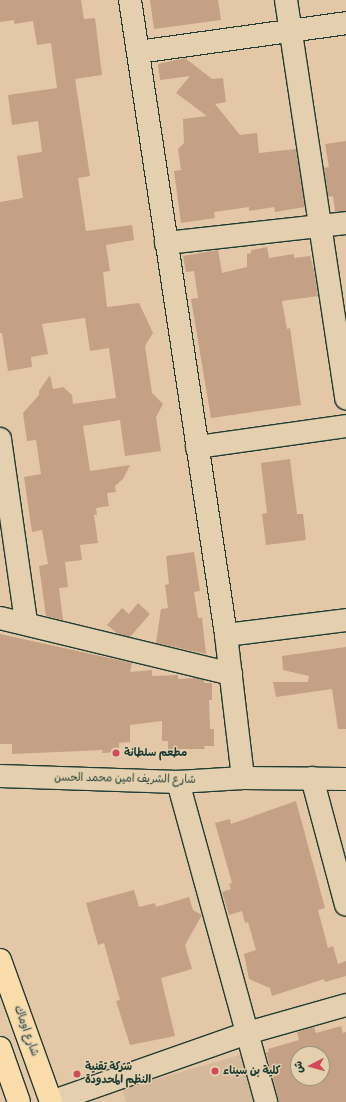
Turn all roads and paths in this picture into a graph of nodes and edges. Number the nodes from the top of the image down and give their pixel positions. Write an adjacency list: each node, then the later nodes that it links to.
1 (130, 0): 5 (street)
2 (286, 0): 4 (street)
3 (346, 23): 4 (street)
4 (290, 30): 5 (street); 7 (street)
5 (138, 52): 8 (street)
6 (346, 223): 7 (street)
7 (320, 226): 8 (street); 9 (street)
8 (166, 243): 12 (street)
9 (346, 398)
10 (346, 426): 12 (street)
11 (0, 439): 15 (street)
12 (197, 447): 16 (street)
13 (0, 618): 15 (street)
14 (346, 620): 16 (street)
15 (26, 622): 17 (street)
16 (226, 635): 17 (street)
17 (231, 674): 19 (street)
18 (0, 776): 22 (street, شارع الشريف امين محمد الحسن)
19 (243, 778): 20 (street, شارع الشريف امين محمد الحسن); 22 (street, شارع الشريف امين محمد الحسن)
20 (312, 778): 21 (street, شارع الشريف امين محمد الحسن); 23 (street)
21 (346, 779)
22 (178, 782): 26 (street)
23 (346, 905)
24 (0, 960): 29 (main road, شارع اوماك)
25 (346, 1006): 26 (street)
26 (247, 1033): 29 (street); 30 (street)
27 (0, 1048): 28 (main road)
28 (19, 1102)
29 (51, 1102)
30 (266, 1102)

